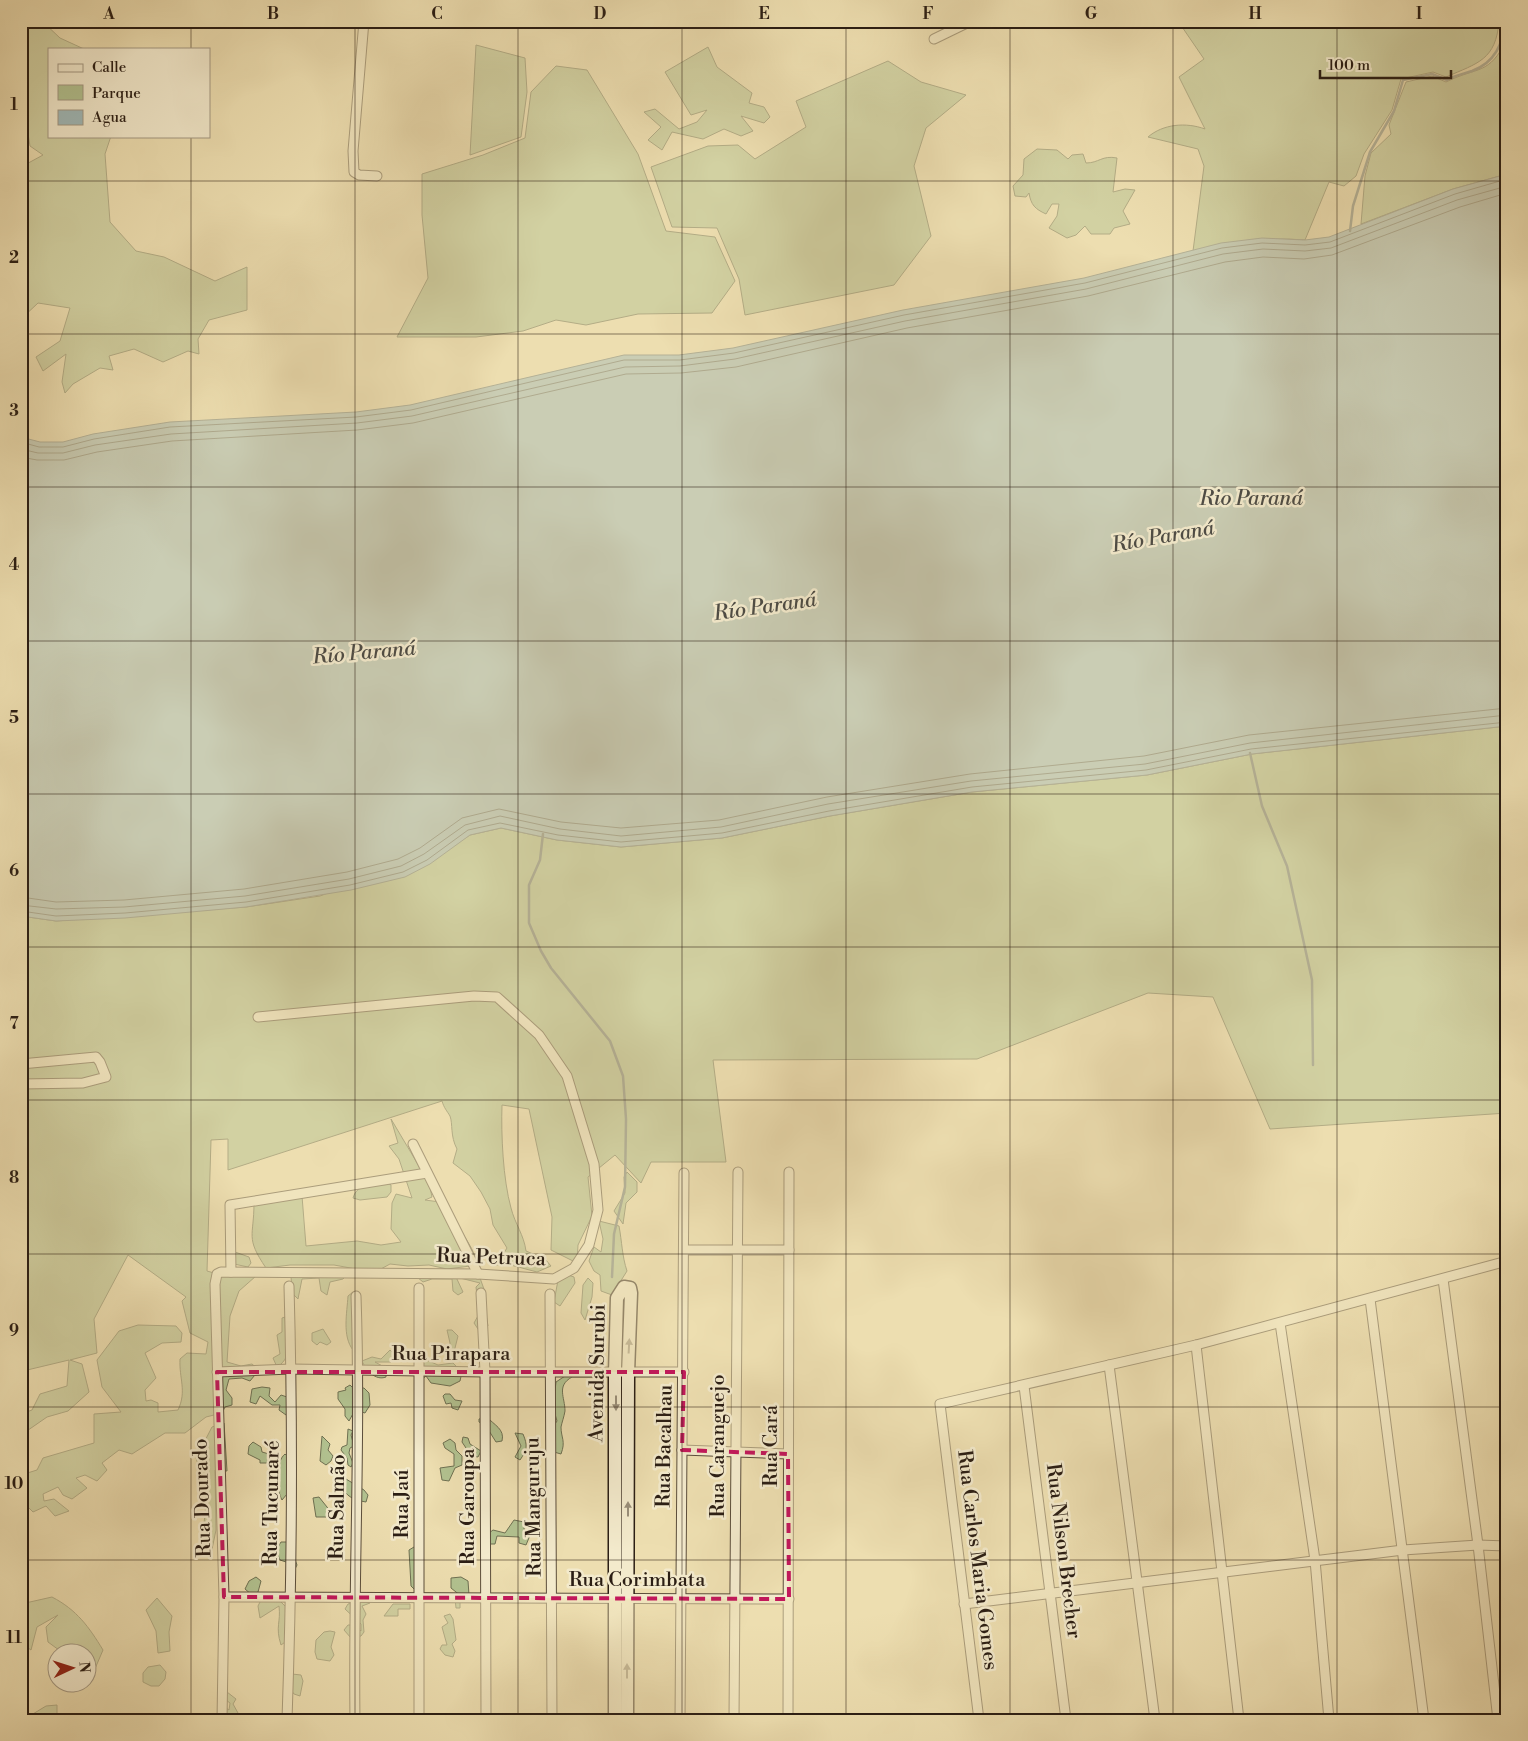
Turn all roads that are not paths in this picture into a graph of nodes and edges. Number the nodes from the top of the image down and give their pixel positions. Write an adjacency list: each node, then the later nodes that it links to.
1 (364, 21): 4 (street)
2 (971, 21): 3 (street)
3 (934, 39)
4 (377, 176)
5 (258, 1017): 19 (street, Rua Petruca)
6 (21, 1064): 7 (street)
7 (21, 1084)
8 (413, 1144): 11 (street)
9 (738, 1172): 14 (street, Rua Caranguejo)
10 (789, 1172): 15 (street, Rua Cará)
11 (427, 1173): 17 (street); 19 (street)
12 (684, 1173): 13 (street, Rua Bacalhau)
13 (684, 1250): 14 (street); 36 (street, Rua Bacalhau)
14 (738, 1250): 15 (street); 40 (street, Rua Caranguejo)
15 (788, 1250): 41 (street, Rua Cará)
16 (1507, 1261): 20 (street)
17 (231, 1272): 18 (street, Rua Petruca); 19 (street, Rua Petruca)
18 (217, 1274): 34 (street, Rua Dourado)
19 (478, 1274)
20 (1443, 1279): 26 (street); 42 (street)
21 (289, 1286): 30 (street, Rua Tucunaré)
22 (419, 1288): 32 (street, Rua Jaú)
23 (481, 1293): 35 (street, Rua Garoupa)
24 (550, 1294): 33 (street, Rua Manguruju)
25 (356, 1296): 31 (street, Rua Salmão)
26 (1370, 1299): 27 (street); 44 (street)
27 (1280, 1323): 28 (street); 45 (street)
28 (1196, 1345): 29 (street); 46 (street)
29 (1109, 1366): 38 (street); 47 (street)
30 (291, 1369): 31 (street, Rua Pirapara); 34 (street, Rua Pirapara); 50 (street, Rua Tucunaré)
31 (359, 1370): 32 (street, Rua Pirapara); 52 (street, Rua Salmão)
32 (419, 1371): 35 (street, Rua Pirapara); 53 (street, Rua Jaú)
33 (552, 1371): 35 (street, Rua Pirapara); 37 (street, Rua Pirapara); 51 (street, Rua Manguruju)
34 (217, 1372): 49 (street, Rua Dourado)
35 (485, 1372): 54 (street, Rua Garoupa)
36 (684, 1372): 37 (street, Rua Pirapara); 39 (street, Rua Bacalhau)
37 (622, 1373): 37 (street, Avenida Surubi, one-way to 37); 55 (street, Avenida Surubi)
38 (1024, 1386): 48 (street, Rua Nilson Brecher); 59 (street, Rua Carlos Maria Gomes)
39 (682, 1450): 40 (street); 57 (street, Rua Bacalhau)
40 (735, 1453): 41 (street); 56 (street, Rua Caranguejo)
41 (788, 1454): 58 (street, Rua Cará)
42 (1478, 1546): 43 (street); 44 (street); 77 (street)
43 (1507, 1546)
44 (1403, 1550): 45 (street); 76 (street)
45 (1314, 1560): 46 (street); 75 (street)
46 (1222, 1574): 47 (street); 74 (street)
47 (1137, 1584): 48 (street); 73 (street)
48 (1051, 1594): 59 (street); 72 (street, Rua Nilson Brecher)
49 (224, 1596): 50 (street, Rua Corimbata); 60 (street, Rua Dourado)
50 (289, 1597): 52 (street, Rua Corimbata); 61 (street, Rua Tucunaré)
51 (552, 1597): 54 (street, Rua Corimbata); 55 (street, Rua Corimbata); 65 (street, Rua Manguruju)
52 (354, 1598): 53 (street, Rua Corimbata); 62 (street, Rua Salmão)
53 (420, 1598): 54 (street, Rua Corimbata); 63 (street, Rua Jaú)
54 (486, 1598): 64 (street, Rua Garoupa)
55 (622, 1598): 57 (street, Rua Corimbata); 66 (street, Avenida Surubi); 67 (street, Avenida Surubi, one-way to 55)
56 (734, 1598): 57 (street, Rua Corimbata); 58 (street, Rua Corimbata); 69 (street, Rua Caranguejo)
57 (680, 1599): 68 (street, Rua Bacalhau)
58 (789, 1599): 70 (street, Rua Cará)
59 (964, 1604): 71 (street, Rua Carlos Maria Gomes)
60 (222, 1720)
61 (287, 1720)
62 (355, 1720)
63 (419, 1720)
64 (486, 1720)
65 (552, 1720)
66 (615, 1720)
67 (627, 1720)
68 (680, 1720)
69 (734, 1720)
70 (788, 1720)
71 (979, 1720)
72 (1066, 1720)
73 (1155, 1720)
74 (1239, 1720)
75 (1329, 1720)
76 (1424, 1720)
77 (1498, 1720)

